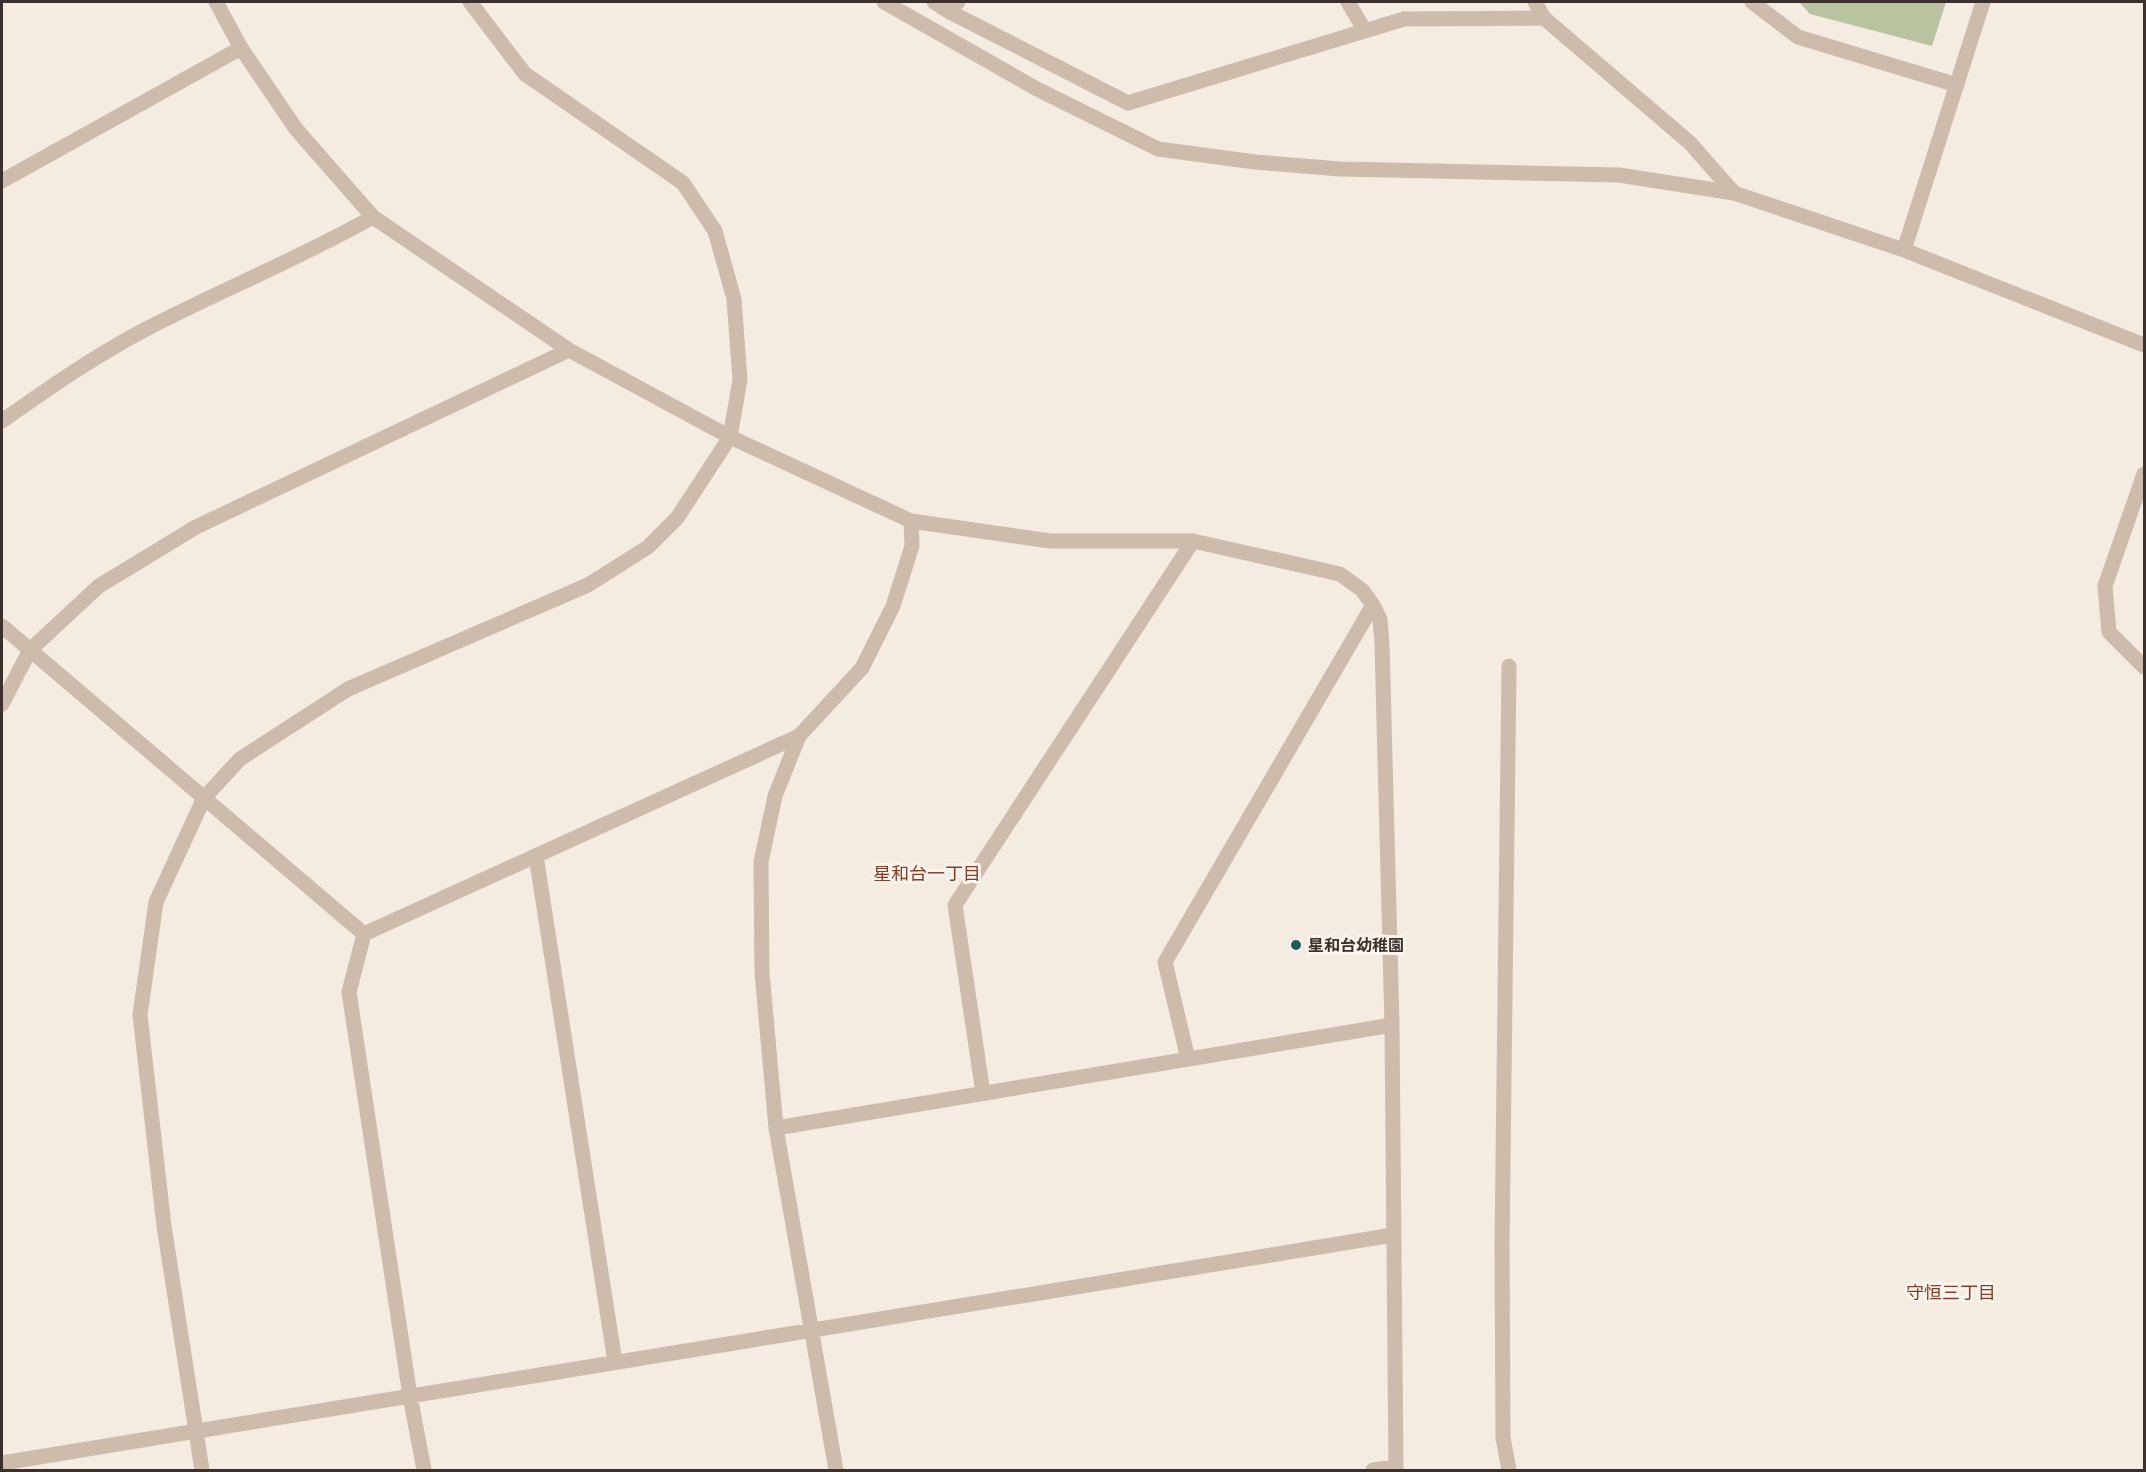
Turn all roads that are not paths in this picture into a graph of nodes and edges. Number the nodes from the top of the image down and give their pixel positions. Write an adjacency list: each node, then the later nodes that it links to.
1 (216, 2): 12 (street)
2 (470, 2): 21 (street)
3 (884, 2): 15 (street)
4 (934, 2): 9 (street)
5 (1348, 2): 11 (street)
6 (1535, 2): 10 (street)
7 (1752, 2): 13 (street)
8 (1983, 2): 13 (street)
9 (953, 6): 11 (street)
10 (1544, 18): 11 (street); 15 (street)
11 (1365, 31)
12 (241, 48): 14 (street); 16 (street)
13 (1957, 85): 17 (street)
14 (2, 181)
15 (1734, 193): 17 (street)
16 (373, 218): 19 (street); 20 (street)
17 (1904, 250): 18 (street)
18 (2145, 345)
19 (569, 350): 21 (street); 27 (street)
20 (2, 421)
21 (730, 436): 23 (street); 32 (street)
22 (2145, 474): 29 (street)
23 (911, 521): 24 (street); 31 (street)
24 (1193, 541): 25 (street); 37 (street)
25 (1373, 605): 35 (street); 36 (street)
26 (2, 626): 27 (street)
27 (30, 650): 30 (street); 32 (street)
28 (1509, 666): 50 (street)
29 (2145, 667)
30 (2, 704)
31 (799, 736): 33 (street); 38 (street)
32 (204, 798): 34 (street); 43 (street)
33 (536, 856): 34 (street); 41 (street)
34 (364, 934): 42 (street)
35 (1392, 1025): 36 (street); 39 (street)
36 (1188, 1059): 37 (street)
37 (983, 1093): 38 (street)
38 (776, 1128): 40 (street)
39 (1394, 1235): 40 (street); 45 (street)
40 (811, 1330): 41 (street); 48 (street)
41 (615, 1362): 42 (street)
42 (410, 1396): 43 (street); 47 (street)
43 (195, 1431): 44 (street); 46 (street)
44 (2, 1463)
45 (1395, 1469): 49 (street)
46 (202, 1470)
47 (424, 1470)
48 (836, 1470)
49 (1373, 1470)
50 (1509, 1470)

